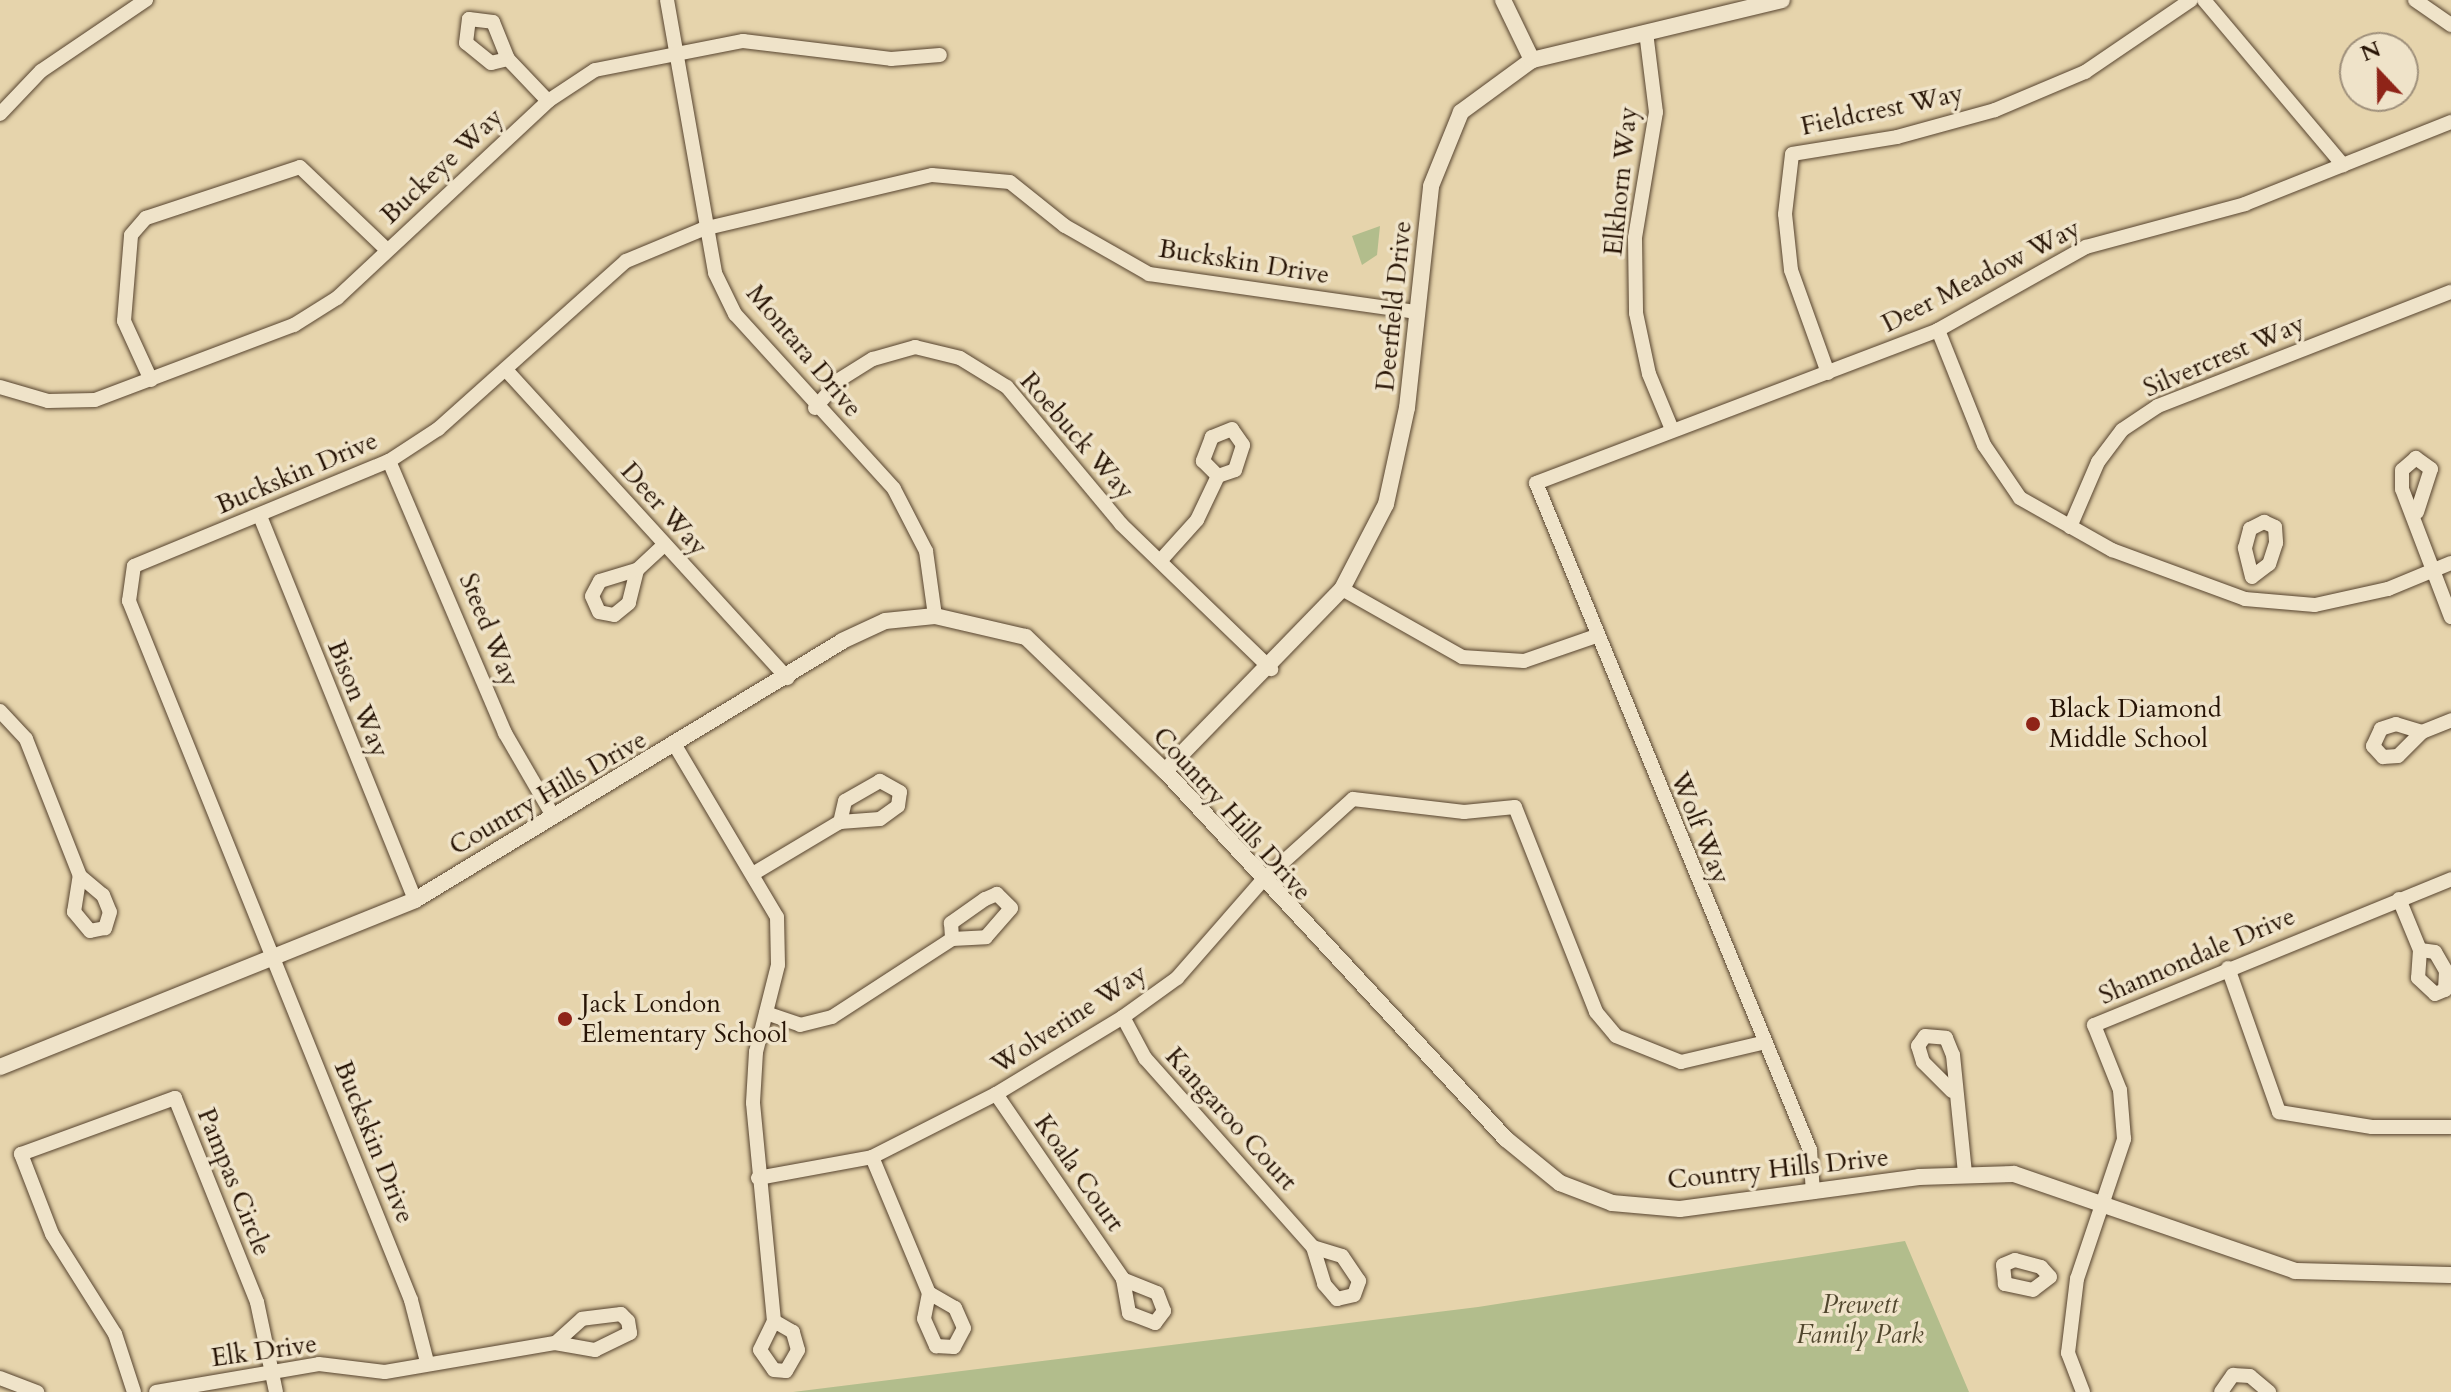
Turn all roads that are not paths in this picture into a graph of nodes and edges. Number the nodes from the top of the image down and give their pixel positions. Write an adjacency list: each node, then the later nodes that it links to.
1 (146, 0): 15 (street)
2 (667, 0): 10 (street, Montara Drive)
3 (1503, 0): 13 (street)
4 (1782, 0): 9 (street, Deerfield Drive)
5 (2191, 0): 24 (street, Fieldcrest Way)
6 (2204, 0): 17 (street)
7 (2415, 0): 8 (street)
8 (2451, 25)
9 (1646, 32): 13 (street, Deerfield Drive); 28 (street, Elkhorn Way)
10 (681, 48): 11 (street, Buckeye Way); 14 (street, Buckeye Way); 18 (street, Montara Drive)
11 (940, 55)
12 (508, 59): 14 (street)
13 (1532, 60): 21 (street, Deerfield Drive)
14 (548, 101): 19 (street, Buckeye Way)
15 (2, 104)
16 (2451, 122): 17 (street, Deer Meadow Way)
17 (2343, 165): 22 (street, Deer Meadow Way)
18 (703, 229): 21 (street, Buckskin Drive); 23 (street, Buckskin Drive); 27 (street, Montara Drive)
19 (386, 249): 25 (street, Buckeye Way); 25 (street)
20 (2451, 292): 34 (street, Silvercrest Way)
21 (1415, 312): 41 (street, Deerfield Drive)
22 (1938, 330): 24 (street, Deer Meadow Way); 34 (street)
23 (507, 371): 29 (street, Buckskin Drive); 35 (street, Deer Way)
24 (1828, 373): 28 (street, Deer Meadow Way)
25 (151, 380): 26 (street, Buckeye Way)
26 (0, 387)
27 (815, 408): 36 (street, Roebuck Way); 43 (street, Montara Drive)
28 (1671, 427): 31 (street, Deer Meadow Way)
29 (389, 461): 33 (street, Buckskin Drive); 53 (street, Steed Way)
30 (1218, 476): 36 (street)
31 (1536, 483): 45 (street, Wolf Way)
32 (2417, 512): 39 (street)
33 (260, 516): 60 (street, Bison Way); 63 (street, Buckskin Drive)
34 (2070, 527): 42 (street)
35 (664, 545): 38 (street); 47 (street, Deer Way)
36 (1161, 560): 46 (street, Roebuck Way)
37 (2451, 563): 39 (street)
38 (637, 570)
39 (2431, 570): 42 (street); 44 (street)
40 (2252, 577): 42 (street)
41 (1342, 589): 45 (street); 46 (street, Deerfield Drive)
42 (2245, 599)
43 (935, 616): 47 (street, Country Hills Drive); 52 (street, Country Hills Drive)
44 (2451, 617)
45 (1596, 636): 67 (street, Wolf Way)
46 (1271, 669): 52 (street, Deerfield Drive)
47 (787, 678): 51 (street, Country Hills Drive)
48 (0, 711): 56 (street)
49 (2451, 720): 50 (street)
50 (2422, 732)
51 (676, 747): 53 (street, Country Hills Drive); 55 (street)
52 (1165, 771): 58 (street, Country Hills Drive)
53 (552, 814): 60 (street, Country Hills Drive)
54 (840, 822): 55 (street)
55 (756, 872): 65 (street)
56 (80, 876)
57 (2451, 879): 59 (street, Shannondale Drive)
58 (1261, 882): 66 (street, Wolverine Way); 67 (street, Wolverine Way); 75 (street, Country Hills Drive)
59 (2399, 899): 62 (street); 64 (street, Shannondale Drive)
60 (415, 900): 63 (street, Country Hills Drive)
61 (952, 939): 65 (street)
62 (2420, 950)
63 (274, 958): 68 (street, Country Hills Drive); 85 (street, Buckskin Drive)
64 (2228, 968): 71 (street); 76 (street, Shannondale Drive)
65 (766, 1013): 74 (street)
66 (1123, 1017): 70 (street, Wolverine Way); 77 (street, Kangaroo Court)
67 (1762, 1043): 75 (street, Wolf Way)
68 (0, 1067)
69 (1952, 1091): 73 (street)
70 (996, 1094): 72 (street, Wolverine Way); 80 (street, Koala Court)
71 (2451, 1127)
72 (872, 1157): 74 (street, Wolverine Way); 82 (street)
73 (1965, 1173): 75 (street, Country Hills Drive); 76 (street, Country Hills Drive)
74 (758, 1178): 83 (street)
75 (1813, 1192)
76 (2103, 1201): 78 (street, Country Hills Drive); 81 (street, Shannondale Drive)
77 (1313, 1247)
78 (2451, 1275)
79 (2050, 1277): 81 (street)
80 (1123, 1279)
81 (2077, 1279): 92 (street, Shannondale Drive)
82 (929, 1293)
83 (774, 1321)
84 (555, 1343): 84 (street); 85 (street, Elk Drive)
85 (427, 1362): 86 (street, Elk Drive)
86 (275, 1372): 89 (street, Pampas Circle); 90 (street, Elk Drive); 91 (street)
87 (0, 1378): 88 (street)
88 (37, 1392)
89 (134, 1392)
90 (156, 1392)
91 (276, 1392)
92 (2083, 1392)
93 (2221, 1392): 94 (street)
94 (2269, 1392)

